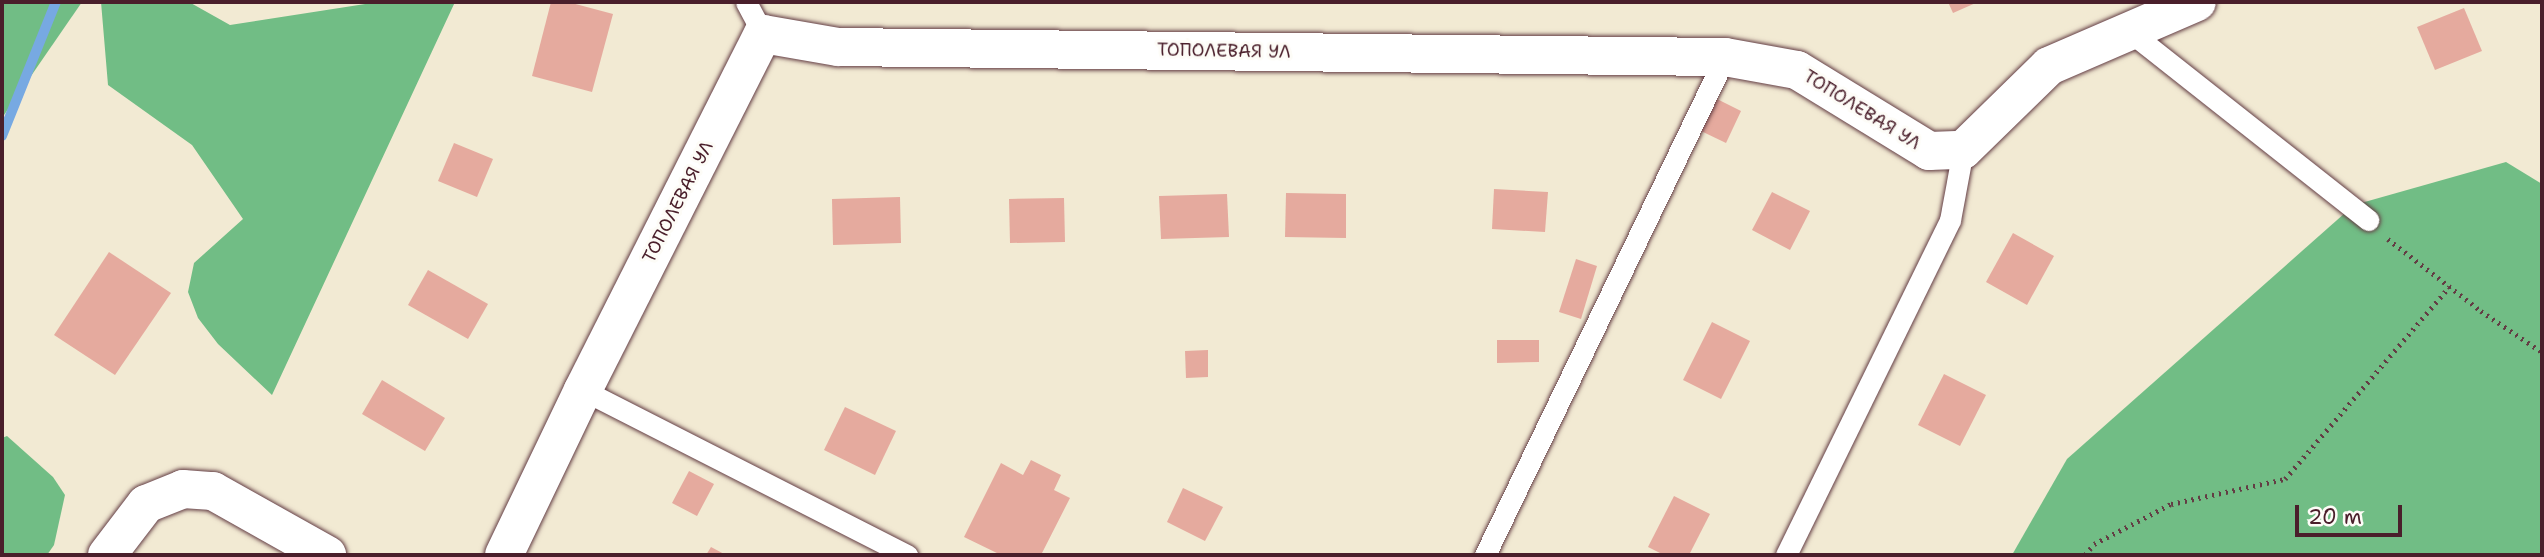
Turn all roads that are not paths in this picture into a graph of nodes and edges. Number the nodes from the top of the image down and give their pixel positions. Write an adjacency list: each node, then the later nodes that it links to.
1 (2197, 2): 3 (street)
2 (754, 18): 4 (street, ТОПОЛЕВАЯ УЛ); 7 (street, ТОПОЛЕВАЯ УЛ)
3 (2129, 31): 5 (street); 6 (lane)
4 (1725, 57): 5 (street, ТОПОЛЕВАЯ УЛ); 12 (lane)
5 (1963, 150): 13 (lane)
6 (2368, 220)
7 (583, 390): 10 (street, ТОПОЛЕВАЯ УЛ); 11 (lane)
8 (107, 555): 9 (street)
9 (327, 555)
10 (504, 555)
11 (907, 555)
12 (1485, 555)
13 (1786, 555)

